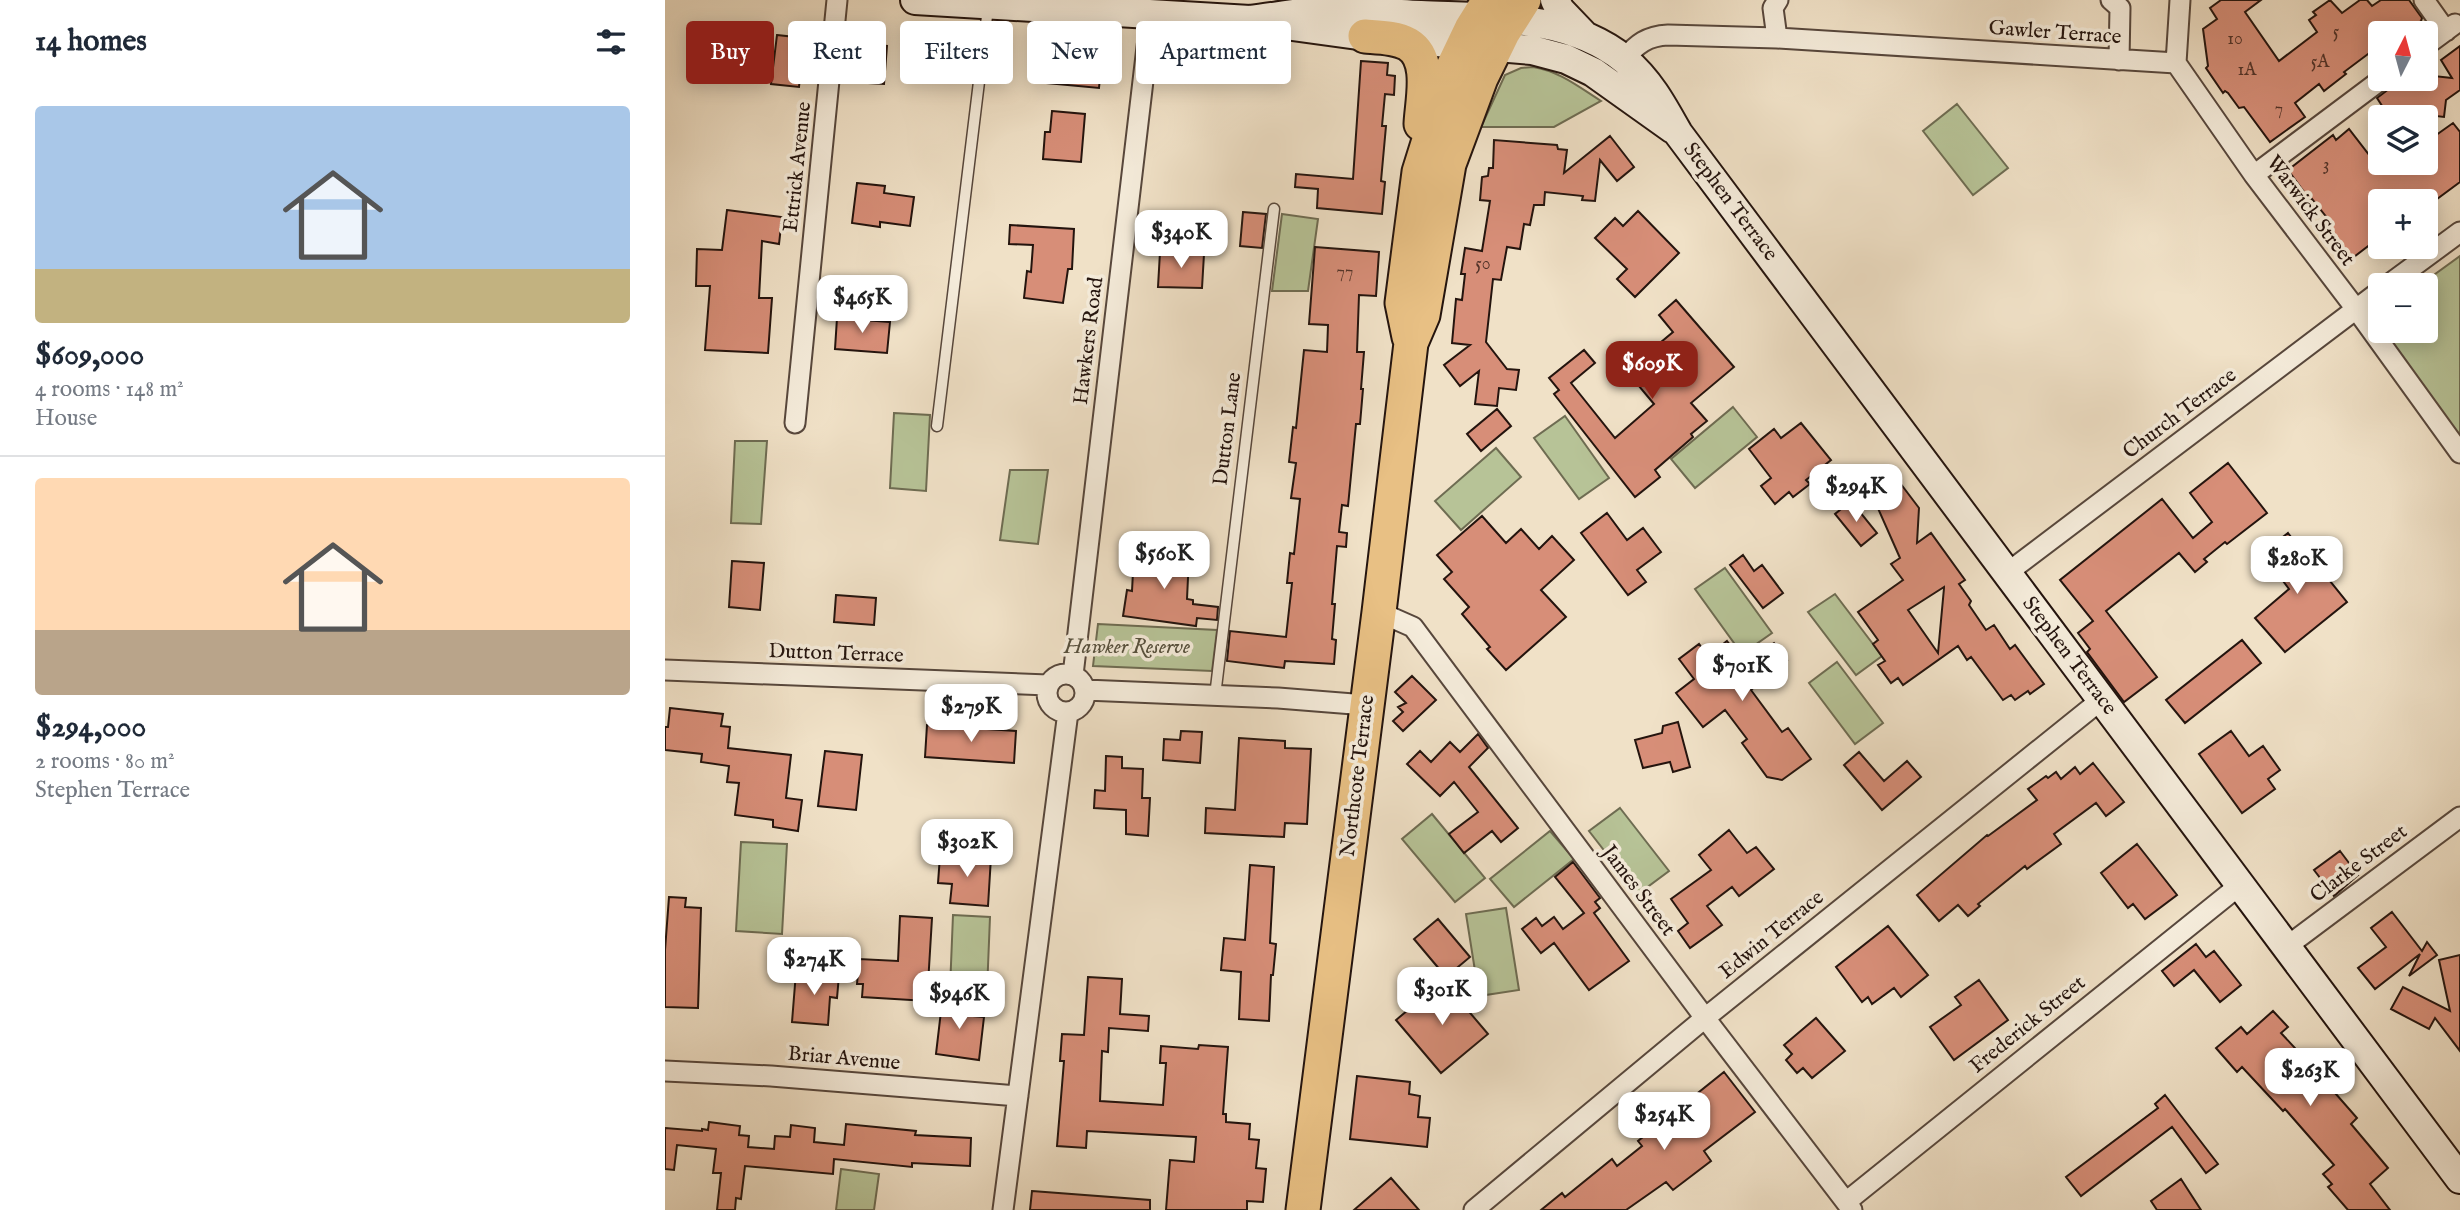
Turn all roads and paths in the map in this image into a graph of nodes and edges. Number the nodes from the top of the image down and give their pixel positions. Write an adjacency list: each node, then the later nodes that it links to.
1 (837, 0): 31 (street, Ettrick Avenue)
2 (915, 0): 9 (main road)
3 (1391, 0): 10 (main road)
4 (1555, 0): 16 (main road)
5 (1778, 0): 17 (street)
6 (2111, 0): 19 (street)
7 (2180, 0): 20 (street)
8 (2424, 0): 15 (street)
9 (988, 4): 11 (main road); 32 (lane)
10 (1329, 5): 12 (main road); 13 (main road)
11 (1150, 13): 12 (main road); 37 (street, Hawkers Road)
12 (1250, 20): 14 (main road)
13 (1493, 21): 14 (main road); 16 (main road, Stephen Terrace); 22 (main road, Stephen Terrace); 23 (highway, Northcote Terrace); 30 (highway, Northcote Terrace)
14 (1365, 36): 23 (highway)
15 (2438, 36)
16 (1586, 37): 18 (main road, Stephen Terrace)
17 (1777, 38): 18 (street, Gawler Terrace); 19 (street, Gawler Terrace)
18 (1625, 59): 22 (main road, Stephen Terrace)
19 (2119, 60): 20 (street, Gawler Terrace)
20 (2176, 63): 24 (street, Warwick Street)
21 (2368, 90): 24 (street)
22 (1678, 133): 34 (main road, Stephen Terrace)
23 (1419, 172): 30 (highway, Northcote Terrace)
24 (2254, 175): 29 (street, Warwick Street)
25 (1274, 209): 39 (lane, Dutton Lane)
26 (2460, 232): 27 (street)
27 (2404, 273)
28 (2368, 300): 29 (street, Church Terrace)
29 (2356, 309): 33 (street, Warwick Street); 34 (street, Church Terrace)
30 (1411, 343): 35 (highway, Northcote Terrace)
31 (795, 423)
32 (937, 426)
33 (2460, 453)
34 (2007, 573): 40 (main road, Stephen Terrace)
35 (1379, 612): 41 (highway, Northcote Terrace); 46 (street, James Street)
36 (665, 670): 38 (street, Dutton Terrace)
37 (1079, 682): 38 (street); 39 (street); 42 (street)
38 (1048, 685): 42 (street)
39 (1215, 695): 41 (street)
40 (2101, 700): 44 (main road, Stephen Terrace); 46 (street, Edwin Terrace)
41 (1366, 705): 52 (highway, Northcote Terrace)
42 (1068, 712): 48 (street)
43 (2460, 817): 45 (street, Clarke Street)
44 (2240, 885): 45 (main road, Stephen Terrace); 50 (street, Frederick Street)
45 (2286, 947): 49 (main road, Stephen Terrace)
46 (1705, 1018): 50 (street, James Street); 53 (street, Edwin Terrace)
47 (665, 1071): 48 (street, Briar Avenue)
48 (1018, 1096): 51 (street)
49 (2460, 1179)
50 (1849, 1206)
51 (1003, 1210)
52 (1303, 1210)
53 (1474, 1210)

